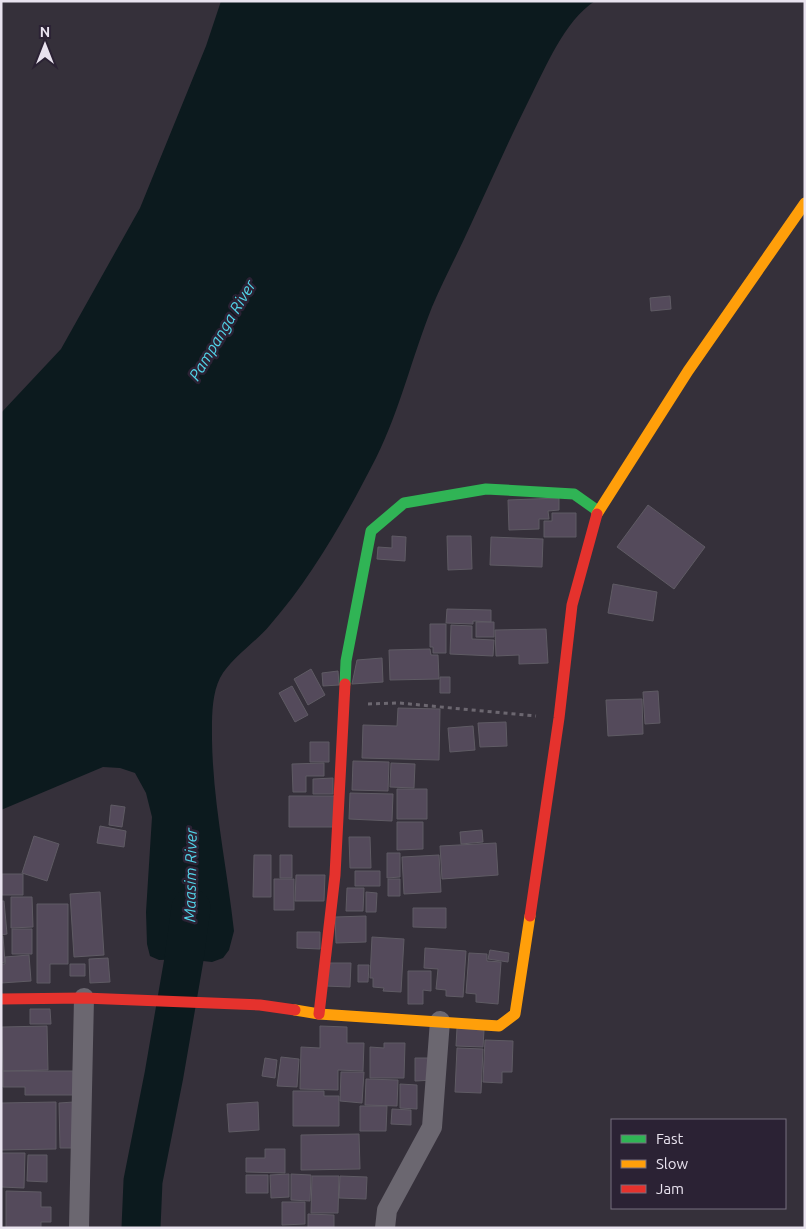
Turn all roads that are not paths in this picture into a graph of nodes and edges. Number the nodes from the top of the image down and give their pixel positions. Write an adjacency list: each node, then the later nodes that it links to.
1 (805, 203): 2 (street)
2 (598, 511): 5 (street); 6 (street)
3 (84, 998): 4 (street); 5 (street); 7 (street)
4 (1, 999)
5 (319, 1014): 6 (street)
6 (440, 1021): 8 (street)
7 (79, 1228)
8 (385, 1228)

